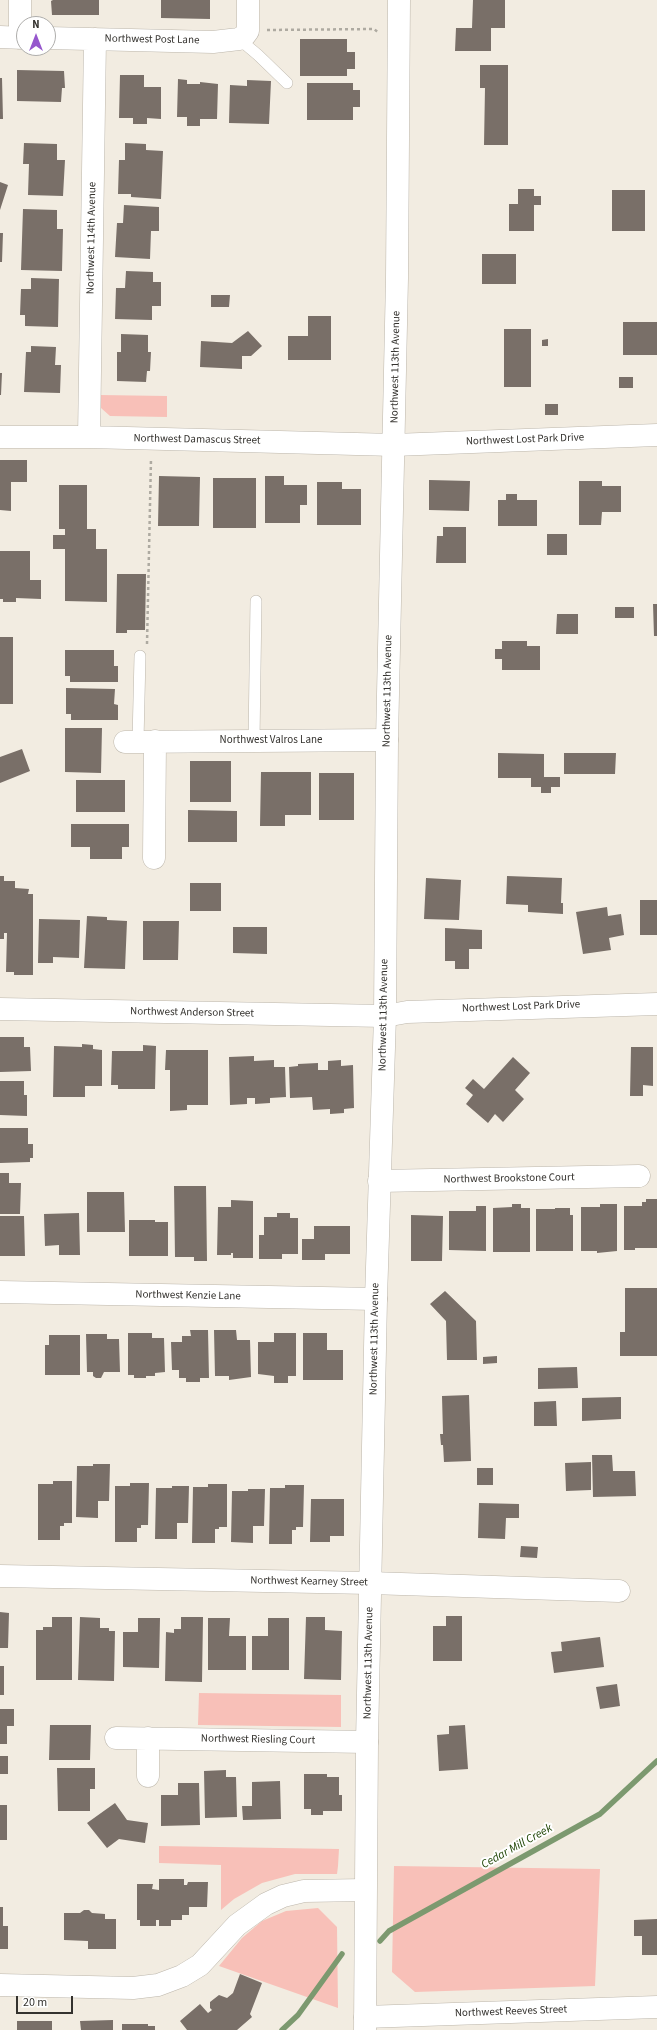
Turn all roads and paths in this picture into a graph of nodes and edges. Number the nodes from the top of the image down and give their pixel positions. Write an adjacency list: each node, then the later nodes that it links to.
1 (20, 0): 5 (street)
2 (248, 0): 4 (street)
3 (399, 0): 8 (street, Northwest 113th Avenue)
4 (245, 32): 7 (street, Northwest Post Lane); 8 (path); 9 (lane)
5 (15, 37)
6 (56, 38): 7 (street, Northwest Post Lane)
7 (95, 39): 12 (street, Northwest 114th Avenue)
8 (398, 45): 14 (street, Northwest 113th Avenue)
9 (287, 83)
10 (657, 435): 14 (street, Northwest Lost Park Drive)
11 (0, 438): 12 (street, Northwest Damascus Street)
12 (89, 438): 13 (street, Northwest Damascus Street)
13 (152, 439): 14 (street, Northwest Damascus Street); 16 (path)
14 (394, 445): 17 (street, Northwest 113th Avenue)
15 (256, 601): 18 (lane)
16 (140, 656): 19 (lane)
17 (387, 740): 18 (street, Northwest Valros Lane); 23 (street, Northwest 113th Avenue)
18 (254, 741): 19 (street, Northwest Valros Lane)
19 (139, 742): 20 (street)
20 (154, 858)
21 (657, 1004): 23 (street, Northwest Lost Park Drive)
22 (0, 1009): 23 (street, Northwest Anderson Street)
23 (385, 1016): 25 (street, Northwest 113th Avenue)
24 (639, 1176): 25 (street, Northwest Brookstone Court)
25 (380, 1181): 27 (street, Northwest 113th Avenue)
26 (0, 1292): 27 (street, Northwest Kenzie Lane)
27 (376, 1300): 29 (street, Northwest 113th Avenue)
28 (0, 1576): 29 (street, Northwest Kearney Street)
29 (370, 1583): 30 (street, Northwest Kearney Street); 33 (street, Northwest 113th Avenue)
30 (618, 1591)
31 (116, 1738): 32 (street, Northwest Riesling Court)
32 (148, 1738): 33 (street, Northwest Riesling Court); 34 (street)
33 (367, 1742): 35 (street, Northwest 113th Avenue)
34 (148, 1776)
35 (365, 1890): 36 (street); 38 (street, Northwest 113th Avenue)
36 (0, 1984)
37 (657, 2007): 38 (street, Northwest Reeves Street)
38 (365, 2023)

